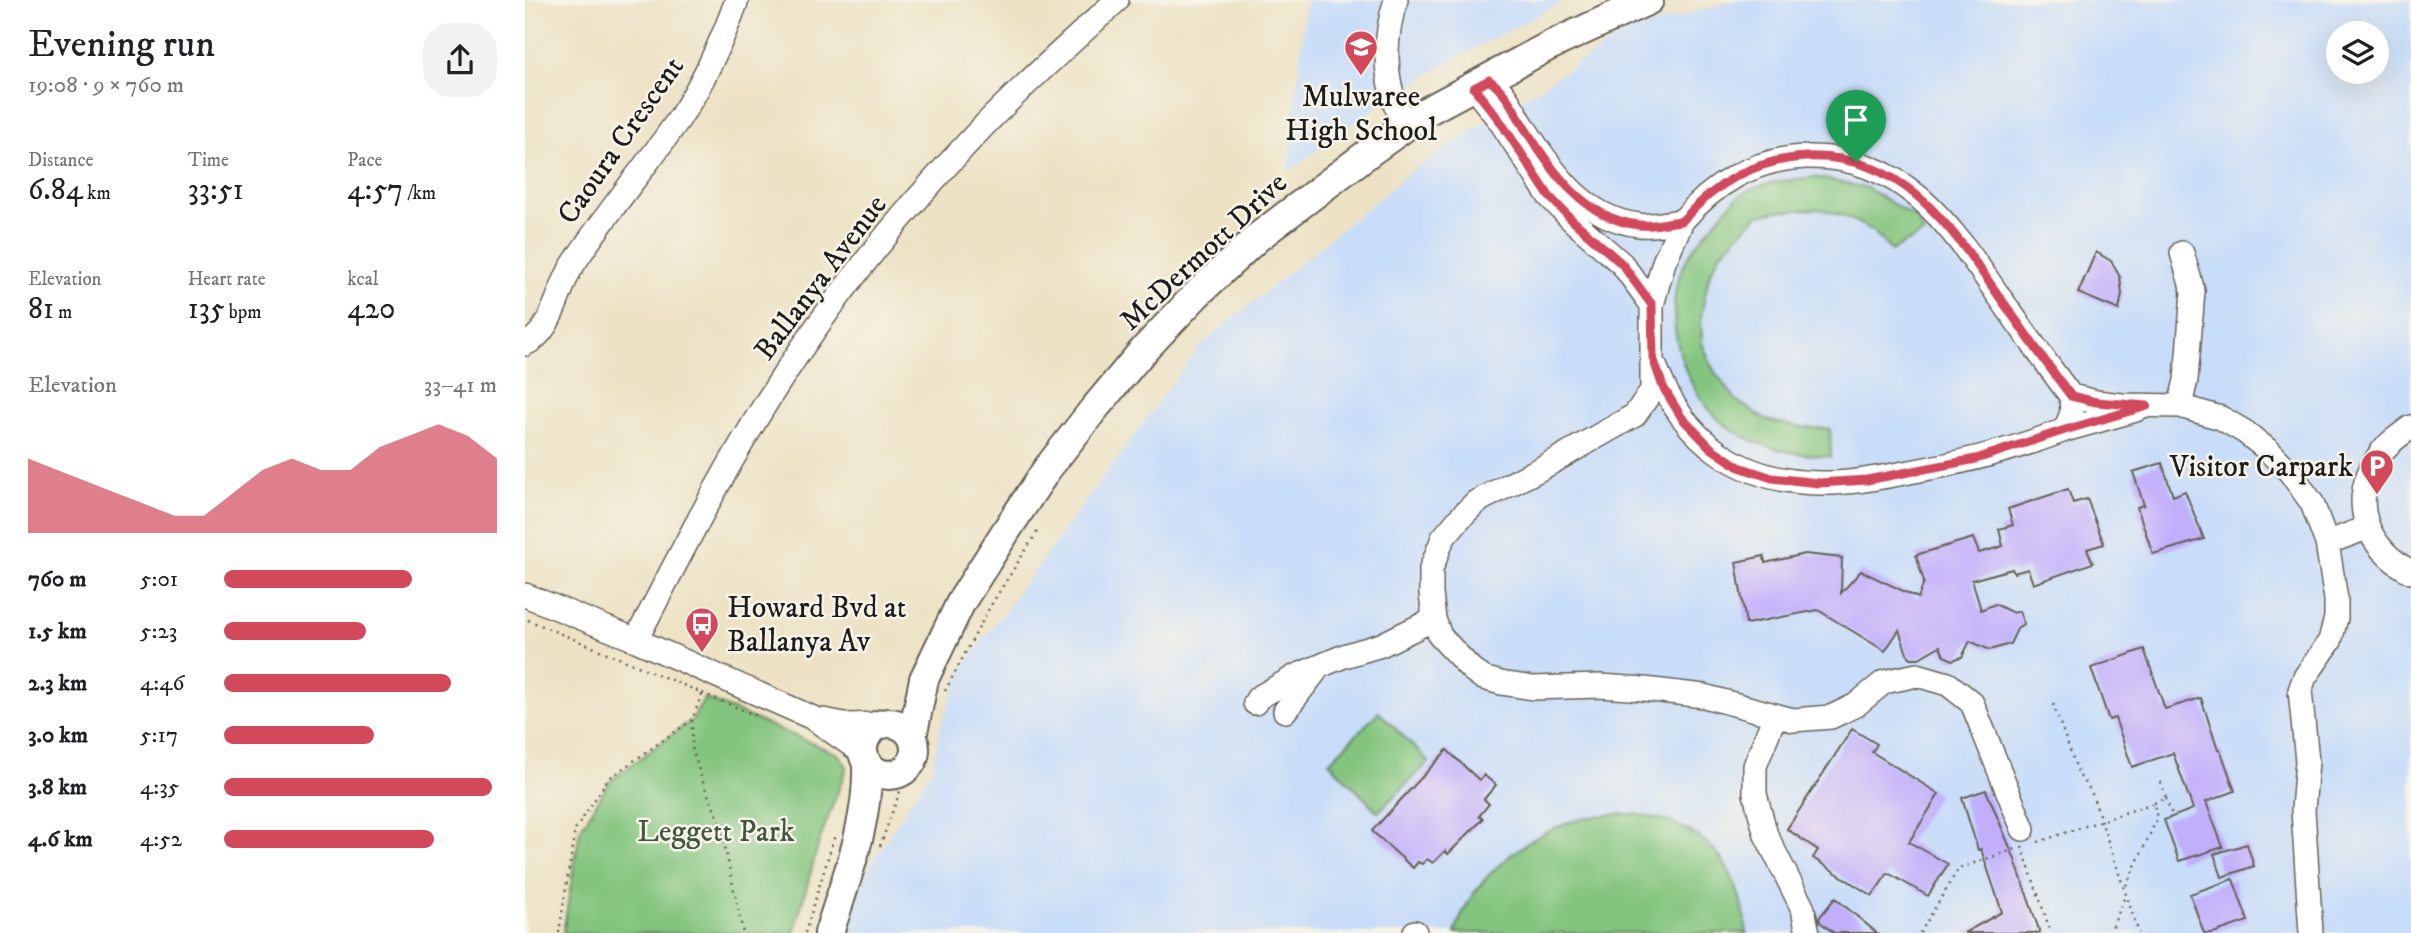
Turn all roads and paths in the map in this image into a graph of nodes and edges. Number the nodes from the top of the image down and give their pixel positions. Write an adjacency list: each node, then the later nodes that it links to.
1 (737, 0): 10 (street, Caoura Crescent)
2 (1117, 0): 25 (street, Ballanya Avenue)
3 (1396, 0): 6 (street)
4 (1649, 0): 5 (main road, McDermott Drive)
5 (1482, 84): 6 (main road, McDermott Drive); 7 (street); 9 (street)
6 (1408, 125): 27 (main road, McDermott Drive)
7 (1682, 221): 9 (street); 12 (street)
8 (2182, 253): 14 (street)
9 (1652, 305): 11 (street)
10 (525, 344)
11 (1653, 358): 15 (street); 16 (street)
12 (2071, 396): 13 (street); 18 (street)
13 (2147, 406): 14 (street); 18 (street)
14 (2180, 406): 20 (street)
15 (1635, 415): 16 (street); 24 (street)
16 (1682, 418): 18 (street)
17 (2411, 427): 19 (street)
18 (2065, 430)
19 (2367, 528): 20 (street); 21 (street)
20 (2327, 542): 58 (street)
21 (2411, 572)
22 (525, 595): 25 (street)
23 (528, 620): 29 (path)
24 (1434, 620): 26 (street); 33 (street)
25 (636, 640): 35 (street)
26 (1321, 666): 30 (street); 32 (street)
27 (924, 679): 37 (main road, McDermott Drive); 38 (main road, McDermott Drive)
28 (704, 688): 29 (path)
29 (702, 693): 34 (path); 36 (path)
30 (1255, 703)
31 (2053, 704): 45 (path)
32 (1285, 711)
33 (1775, 715): 47 (street); 53 (street)
34 (762, 718)
35 (813, 718): 37 (street); 39 (street)
36 (692, 720): 49 (path); 50 (path)
37 (882, 723): 38 (main road); 39 (main road)
38 (912, 737): 40 (main road)
39 (865, 759): 40 (main road); 46 (main road)
40 (898, 773): 46 (main road)
41 (2160, 780): 42 (path)
42 (2166, 798): 43 (path); 44 (path)
43 (2154, 803): 45 (path); 48 (path)
44 (2172, 814)
45 (2101, 820): 47 (path); 48 (path)
46 (849, 831): 51 (path); 52 (main road)
47 (2029, 836)
48 (2125, 892): 56 (path); 57 (path)
49 (559, 933)
50 (743, 933)
51 (805, 933)
52 (829, 933)
53 (1808, 933)
54 (1920, 933): 55 (path)
55 (2051, 933)
56 (2110, 933)
57 (2139, 933)
58 (2311, 933)

